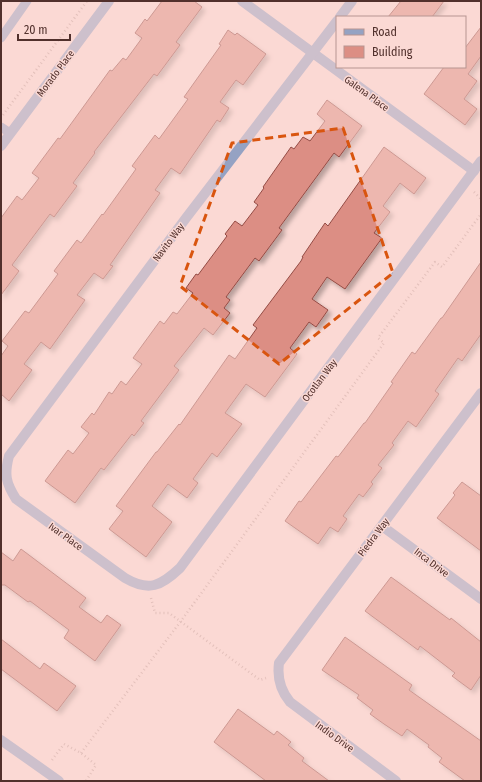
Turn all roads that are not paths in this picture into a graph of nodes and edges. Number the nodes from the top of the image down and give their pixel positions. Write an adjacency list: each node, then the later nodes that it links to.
1 (27, 1): 7 (lane)
2 (109, 1): 10 (street, Morado Place)
3 (242, 1): 8 (street, Galena Place)
4 (352, 1): 5 (street)
5 (341, 16)
6 (336, 22): 8 (street, Navito Way)
7 (1, 38)
8 (313, 54): 13 (street, Galena Place); 15 (street, Navito Way)
9 (1, 127): 10 (lane)
10 (10, 133): 11 (street, Morado Place)
11 (1, 146)
12 (481, 161): 13 (street, Ocotlan Way)
13 (474, 171): 17 (street, Ocotlan Way)
14 (481, 393): 16 (street, Piedra Way)
15 (6, 468): 17 (street, Ivar Place)
16 (382, 526): 18 (street, Inca Drive); 19 (street, Piedra Way)
17 (148, 586)
18 (481, 599)
19 (279, 681): 22 (street, Indio Drive)
20 (1, 740): 21 (street)
21 (59, 781)
22 (396, 781)

